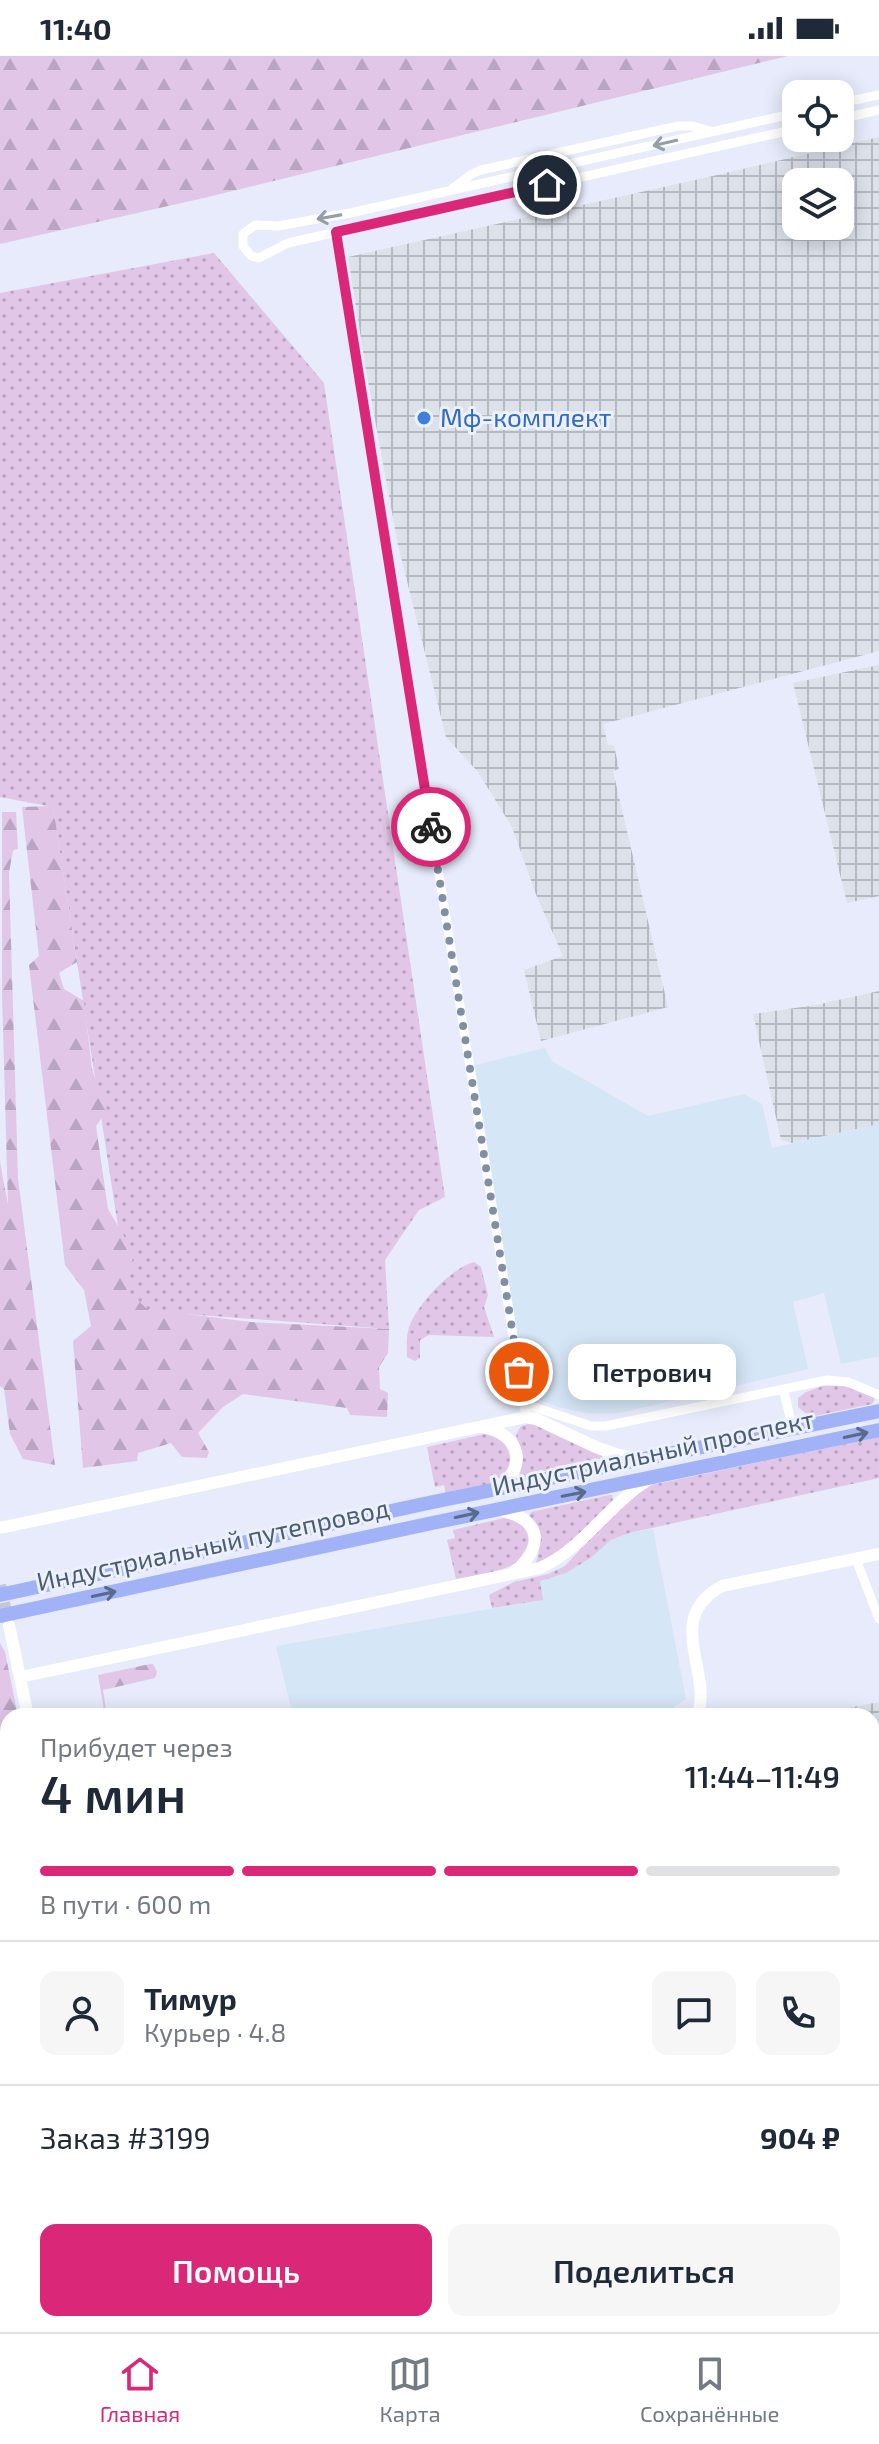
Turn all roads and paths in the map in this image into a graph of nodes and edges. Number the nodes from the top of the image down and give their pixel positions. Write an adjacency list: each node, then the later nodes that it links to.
1 (879, 95): 2 (street)
2 (854, 100)
3 (879, 110): 5 (street)
4 (782, 116): 7 (street, one-way to 7)
5 (854, 116)
6 (782, 132): 7 (street)
7 (336, 232): 11 (street)
8 (783, 1389): 9 (street); 11 (street); 13 (street)
9 (879, 1395)
10 (879, 1411): 13 (main road, Индустриальный проспект)
11 (526, 1412): 12 (street); 15 (street)
12 (480, 1426): 17 (street); 21 (street)
13 (793, 1429): 15 (main road, Индустриальный проспект)
14 (879, 1430): 16 (main road, Индустриальный проспект, one-way to 14)
15 (648, 1460): 17 (main road, Индустриальный проспект)
16 (651, 1478): 19 (main road, Индустриальный проспект, one-way to 16); 24 (street)
17 (492, 1490): 18 (main road, Индустриальный проспект)
18 (433, 1502): 25 (main road, Индустриальный путепровод)
19 (497, 1509): 20 (main road, Индустриальный проспект, one-way to 19); 24 (street)
20 (437, 1522): 27 (main road, Индустриальный путепровод, one-way to 20)
21 (0, 1528)
22 (879, 1554): 23 (street)
23 (856, 1559): 26 (street); 30 (street)
24 (508, 1576): 28 (street)
25 (0, 1595)
26 (879, 1619)
27 (4, 1620): 28 (street)
28 (20, 1677): 29 (street)
29 (26, 1708)
30 (699, 1708)

